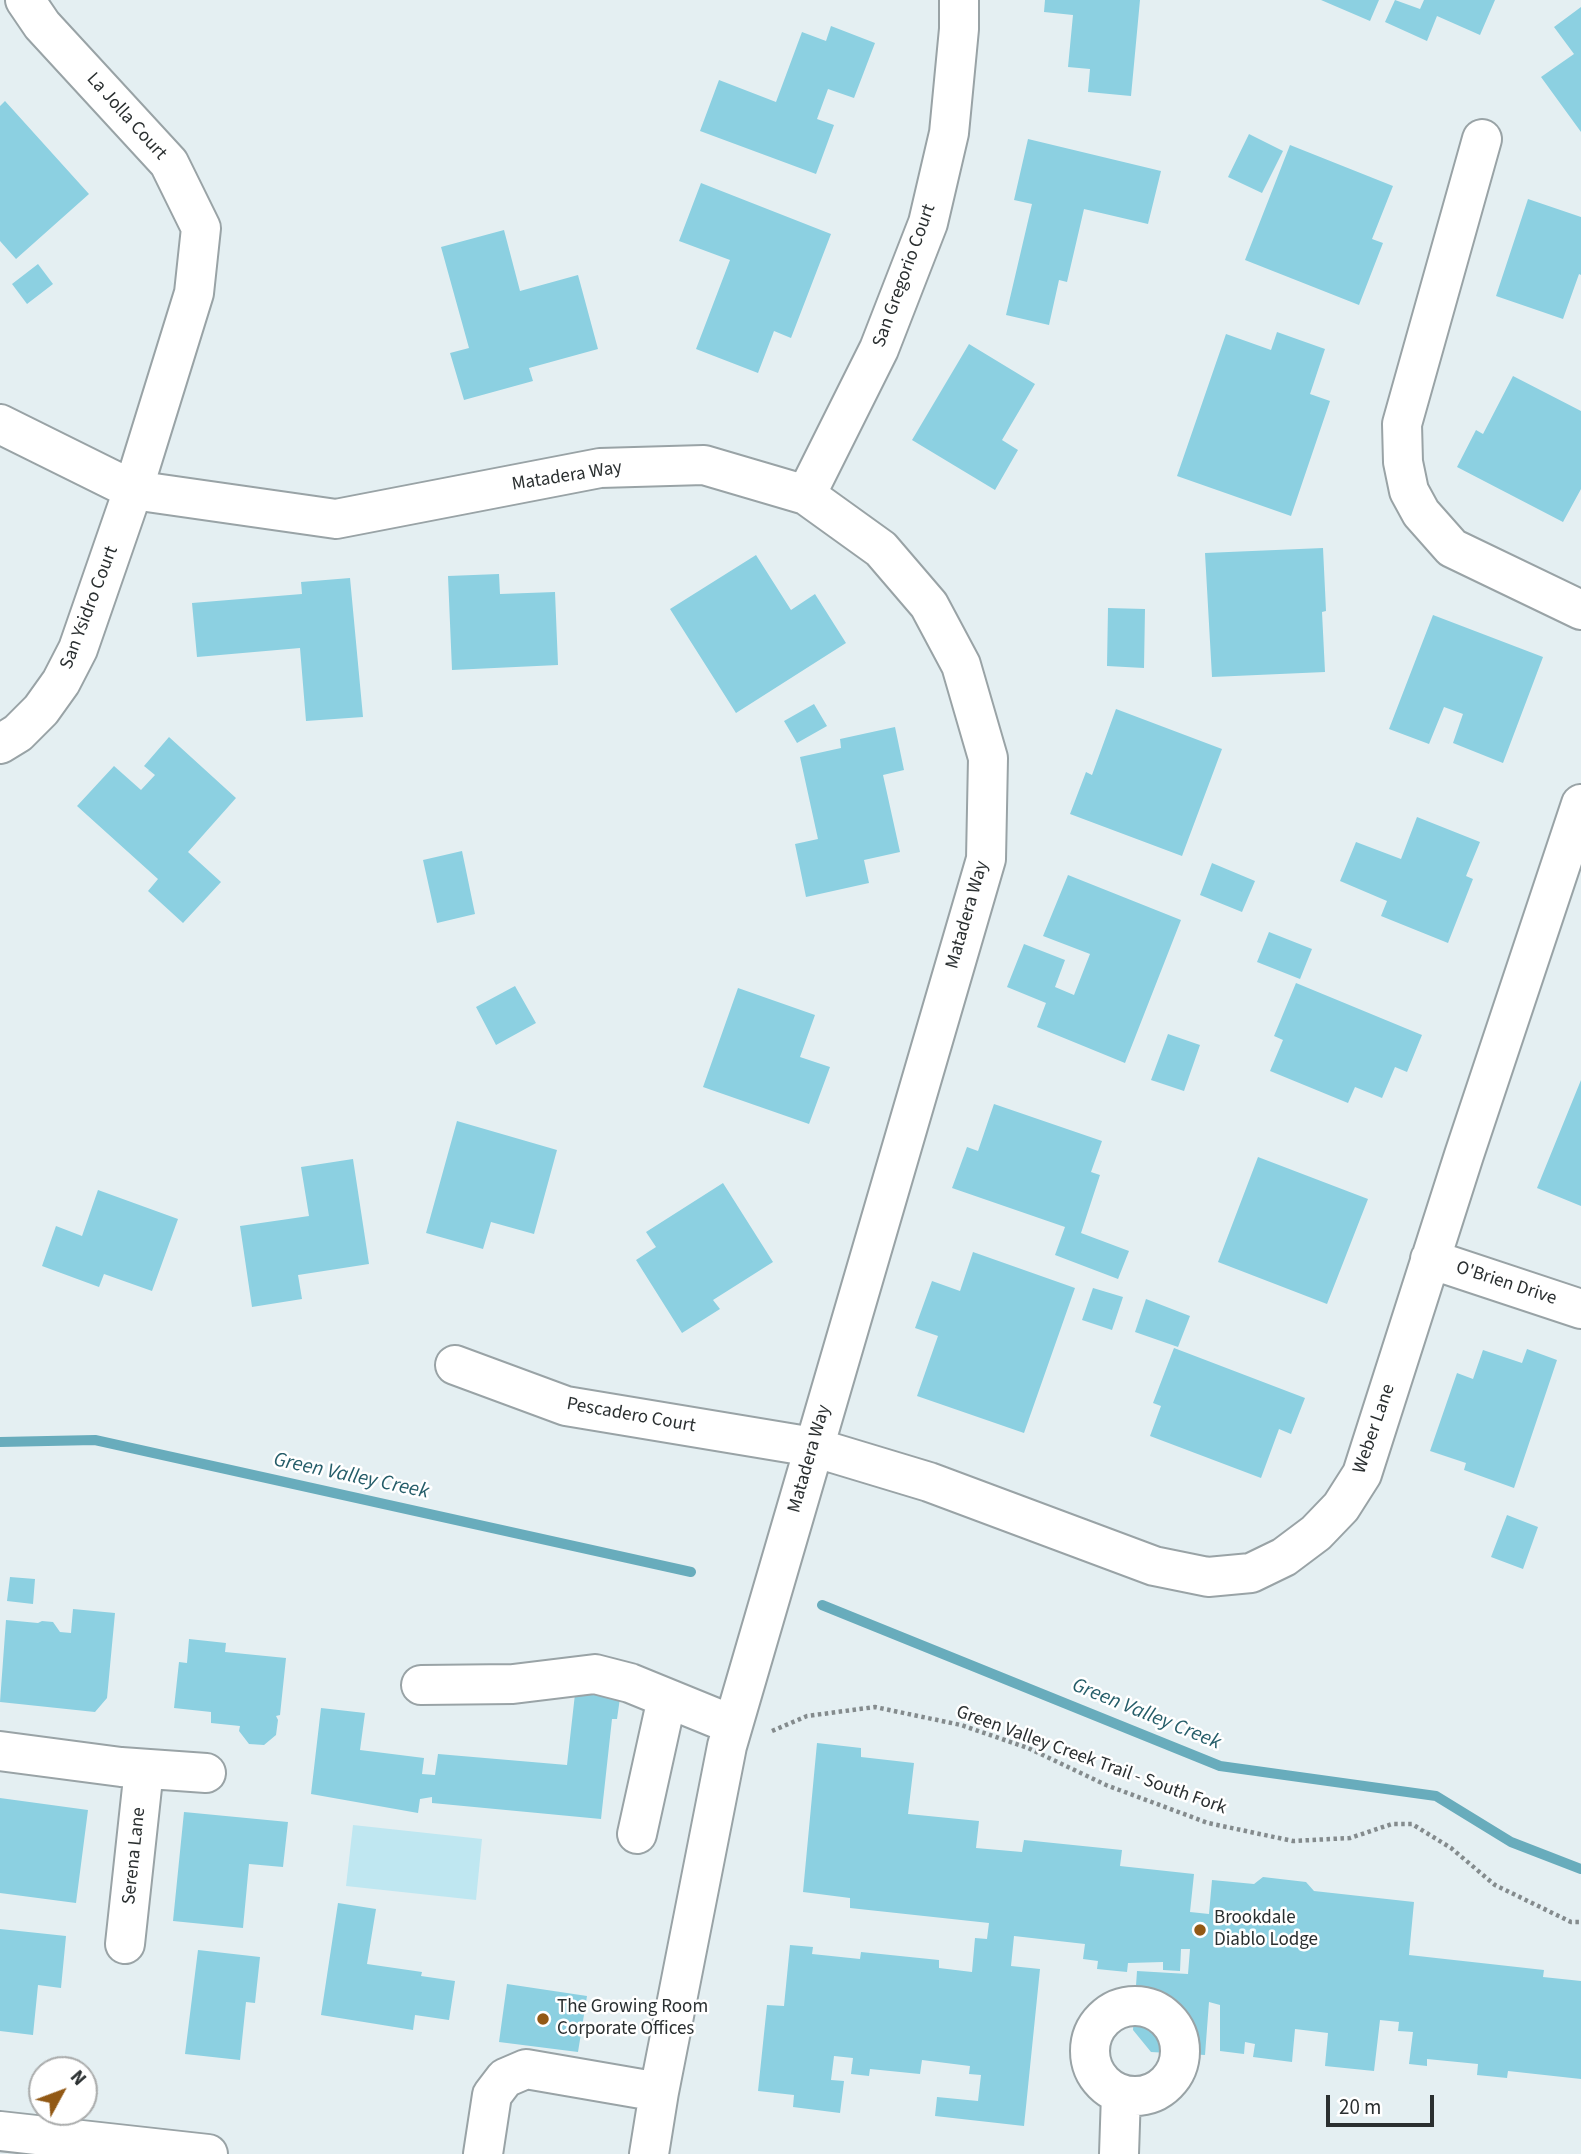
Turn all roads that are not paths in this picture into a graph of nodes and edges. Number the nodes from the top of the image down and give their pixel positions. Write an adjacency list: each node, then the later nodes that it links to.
1 (25, 0): 5 (street, La Jolla Court)
2 (959, 0): 6 (street, San Gregorio Court)
3 (1482, 139): 7 (street)
4 (0, 424): 5 (street, Matadera Way)
5 (132, 490): 6 (street, Matadera Way); 8 (street, San Ysidro Court)
6 (806, 495): 13 (street, Matadera Way)
7 (1581, 610)
8 (0, 744)
9 (1581, 804): 10 (street, Weber Lane)
10 (1430, 1259): 11 (street, O'Brien Drive); 13 (street, Weber Lane)
11 (1581, 1309)
12 (455, 1365): 13 (street, Pescadero Court)
13 (813, 1447): 16 (street, Matadera Way)
14 (421, 1685): 15 (street)
15 (667, 1698): 16 (street); 20 (street)
16 (733, 1725): 22 (street, Matadera Way)
17 (0, 1751): 18 (street)
18 (144, 1769): 19 (street); 21 (street, Serena Lane)
19 (206, 1773)
20 (638, 1834)
21 (125, 1944)
22 (659, 2092): 26 (street); 27 (street, Matadera Way)
23 (1121, 2094): 23 (street); 28 (street)
24 (0, 2130): 25 (street)
25 (208, 2154)
26 (483, 2154)
27 (649, 2154)
28 (1119, 2154)

